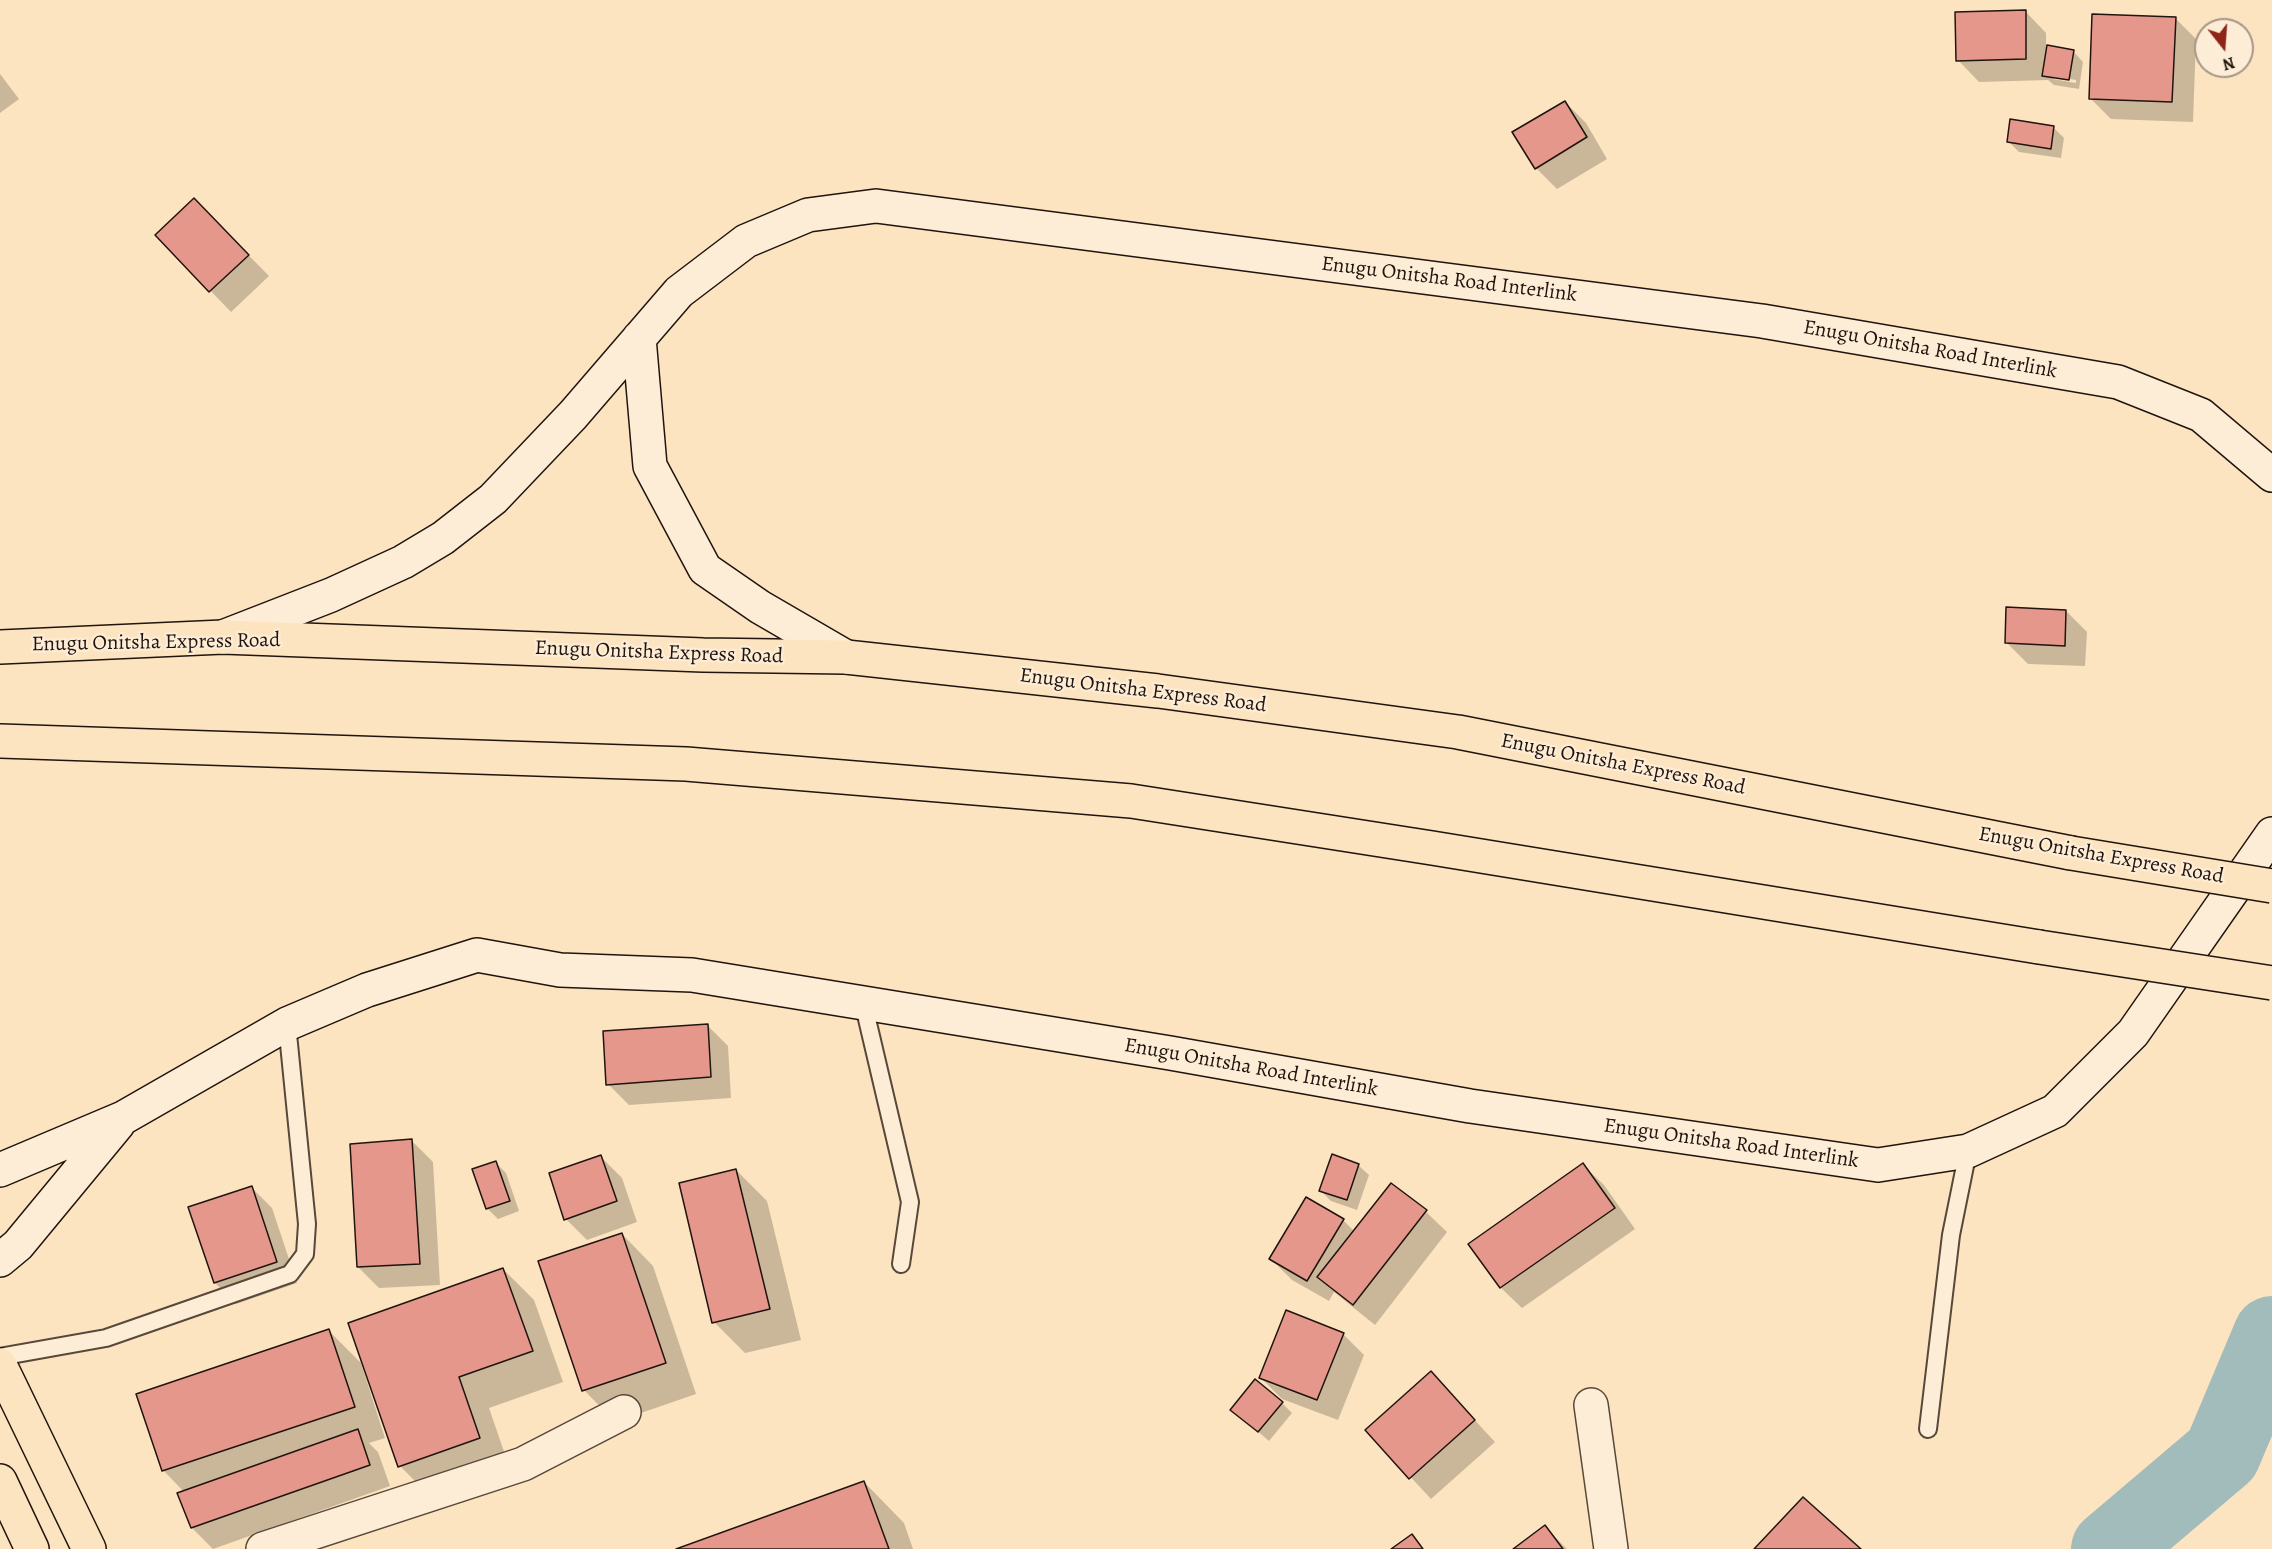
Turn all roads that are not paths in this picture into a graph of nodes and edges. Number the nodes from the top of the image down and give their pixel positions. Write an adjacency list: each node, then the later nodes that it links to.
1 (639, 338): 2 (street, Enugu Onitsha Road Interlink); 3 (street, Enugu Onitsha Road Interlink); 5 (street)
2 (2272, 475)
3 (223, 637): 4 (main road, Enugu Onitsha Express Road); 5 (main road, Enugu Onitsha Express Road)
4 (0, 647)
5 (846, 657): 10 (main road, Enugu Onitsha Express Road, bridge)
6 (0, 741): 7 (main road)
7 (38, 742): 8 (main road); 11 (main road, bridge)
8 (0, 756)
9 (2272, 834): 15 (street, Enugu Onitsha Road Interlink)
10 (2272, 886)
11 (2272, 983)
12 (863, 1002): 13 (street, Enugu Onitsha Road Interlink); 15 (street, Enugu Onitsha Road Interlink); 18 (lane)
13 (287, 1024): 14 (street, Enugu Onitsha Road Interlink); 19 (lane)
14 (123, 1118): 16 (street, Enugu Onitsha Road Interlink); 17 (street, Enugu Onitsha Road Interlink)
15 (1968, 1151): 23 (lane)
16 (0, 1170)
17 (0, 1260)
18 (901, 1264)
19 (0, 1357)
20 (0, 1365): 26 (main road)
21 (1591, 1405): 28 (street)
22 (624, 1412): 27 (street)
23 (1928, 1430)
24 (0, 1482): 25 (main road)
25 (32, 1549)
26 (89, 1549)
27 (263, 1549)
28 (1611, 1549)

